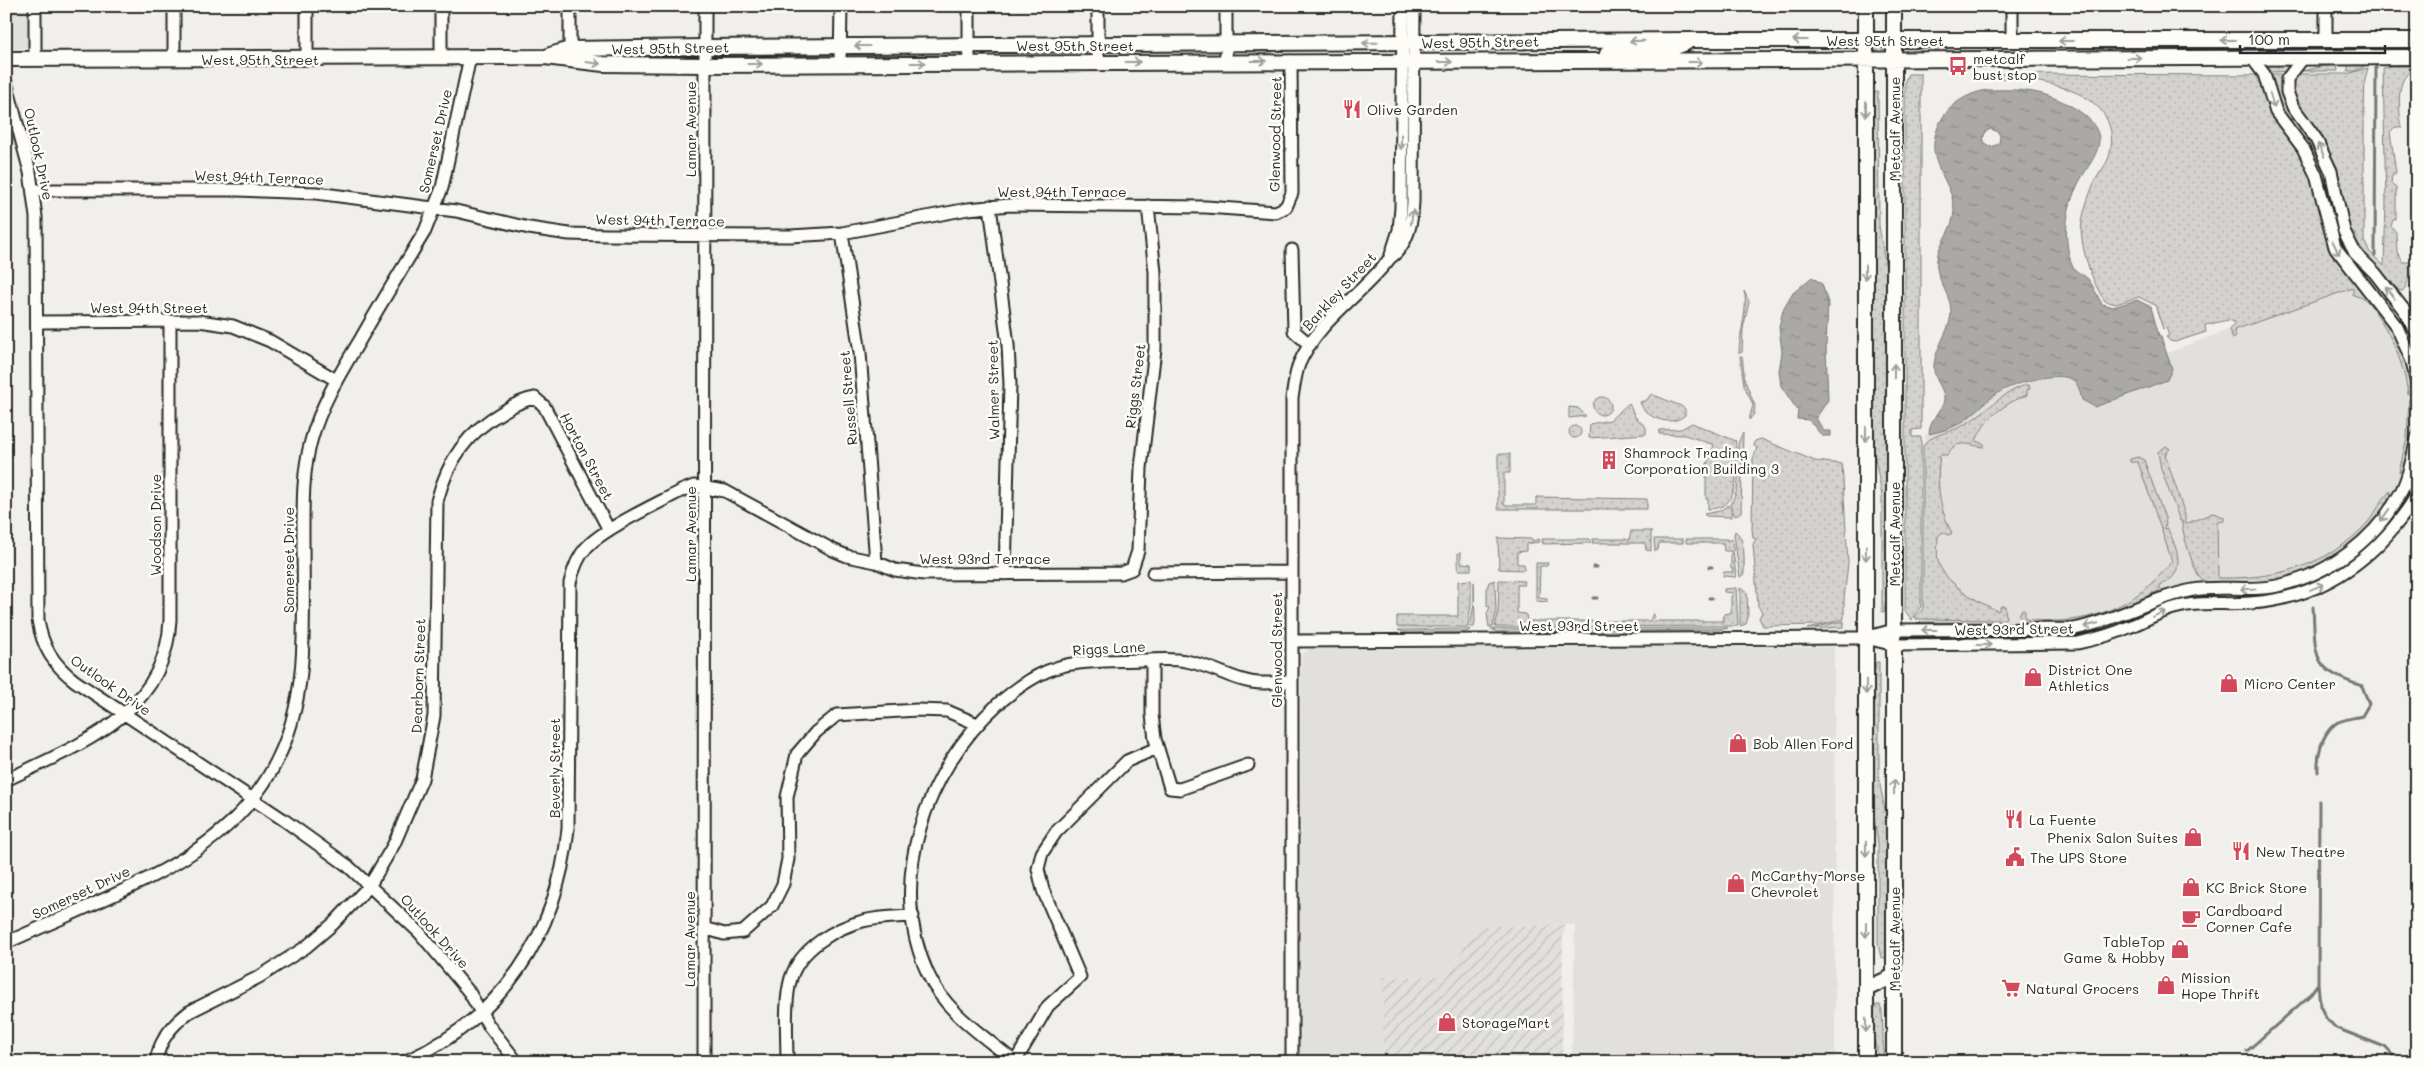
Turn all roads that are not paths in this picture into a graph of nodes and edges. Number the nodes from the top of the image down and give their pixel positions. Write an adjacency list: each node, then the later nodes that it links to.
1 (35, 6): 38 (street)
2 (174, 6): 39 (street)
3 (307, 6): 35 (street)
4 (441, 6): 30 (street)
5 (570, 6): 29 (street)
6 (705, 6): 28 (street, Lamar Avenue)
7 (840, 6): 26 (street)
8 (969, 6): 27 (street)
9 (1098, 6): 24 (street)
10 (1226, 6): 25 (street)
11 (1402, 6): 23 (street, Barkley Street)
12 (1414, 6): 23 (street, Barkley Street)
13 (1866, 6): 21 (main road, Metcalf Avenue)
14 (1894, 6): 19 (main road, Metcalf Avenue)
15 (2012, 6): 22 (street)
16 (2326, 6): 17 (street)
17 (2326, 39): 20 (main road, West 95th Street); 22 (main road, West 95th Street, one-way to 22)
18 (1691, 40): 21 (main road, West 95th Street, one-way to 18); 23 (main road, West 95th Street, one-way to 23); 46 (main road)
19 (1893, 40): 21 (main road, West 95th Street); 22 (main road, West 95th Street); 40 (main road, Metcalf Avenue)
20 (2417, 40)
21 (1866, 41): 43 (main road, Metcalf Avenue)
22 (2012, 41)
23 (1408, 43): 25 (main road, West 95th Street, one-way to 25); 45 (street, Barkley Street)
24 (1098, 45): 25 (main road, West 95th Street); 27 (main road, West 95th Street); 44 (street)
25 (1226, 45): 41 (street)
26 (840, 46): 27 (main road, West 95th Street, one-way to 26); 28 (main road, West 95th Street); 47 (street)
27 (969, 46): 48 (street)
28 (705, 47): 29 (main road, West 95th Street); 49 (street, Lamar Avenue)
29 (570, 49): 32 (main road, West 95th Street)
30 (441, 57): 31 (main road, West 95th Street); 35 (main road, West 95th Street)
31 (470, 57): 32 (main road, West 95th Street); 57 (street, Somerset Drive)
32 (544, 57): 49 (main road, West 95th Street, one-way to 49)
33 (2304, 57): 34 (main road, West 95th Street); 36 (main road, West 95th Street); 51 (street)
34 (2417, 57)
35 (308, 58): 39 (main road, West 95th Street)
36 (2252, 58): 40 (main road, West 95th Street, one-way to 36); 52 (street, one-way to 52)
37 (6, 59): 38 (main road, West 95th Street)
38 (35, 59): 39 (main road, West 95th Street)
39 (174, 59)
40 (1893, 60): 43 (main road, West 95th Street); 80 (main road, Metcalf Avenue, one-way to 40)
41 (1226, 61): 42 (main road, West 95th Street, one-way to 42); 44 (main road, West 95th Street, one-way to 41)
42 (1291, 61): 45 (main road, West 95th Street); 56 (street, Glenwood Street)
43 (1866, 61): 46 (main road, West 95th Street, one-way to 43); 81 (main road, Metcalf Avenue, one-way to 81)
44 (1098, 62): 48 (main road, West 95th Street)
45 (1408, 62): 46 (main road, West 95th Street, one-way to 46); 64 (street, Barkley Street)
46 (1606, 62)
47 (840, 63): 48 (main road, West 95th Street, one-way to 48); 49 (main road, West 95th Street, one-way to 47)
48 (970, 63)
49 (705, 65): 59 (street, Lamar Avenue)
50 (6, 82): 53 (street, Outlook Drive)
51 (2310, 131): 52 (street); 63 (street, one-way to 51)
52 (2297, 140): 66 (street, one-way to 66)
53 (33, 190): 57 (street, West 94th Terrace); 61 (street, Outlook Drive)
54 (990, 206): 55 (street, West 94th Terrace); 58 (street, West 94th Terrace); 77 (street, Walmer Street)
55 (1148, 206): 56 (street, West 94th Terrace); 74 (street, Riggs Street)
56 (1286, 207)
57 (434, 208): 59 (street, West 94th Terrace); 65 (street, Somerset Drive)
58 (842, 233): 59 (street, West 94th Terrace); 73 (street, Russell Street)
59 (705, 236): 69 (street, Lamar Avenue)
60 (1292, 250): 64 (street)
61 (37, 322): 62 (street, West 94th Street); 86 (street, Outlook Drive)
62 (170, 322): 65 (street, West 94th Street); 86 (street, Woodson Drive)
63 (2417, 334)
64 (1310, 345): 75 (street, Glenwood Street)
65 (336, 380): 91 (street, Somerset Drive)
66 (2417, 384)
67 (535, 398): 72 (street, Horton Street); 92 (street, Dearborn Street)
68 (2417, 438): 70 (street, West 93rd Street)
69 (705, 487): 72 (street, Beverly Street); 73 (street, West 93rd Terrace); 94 (street, Lamar Avenue)
70 (2403, 489): 71 (street, West 93rd Street); 78 (street, West 93rd Street, one-way to 78)
71 (2416, 495): 79 (street, West 93rd Street, one-way to 71)
72 (609, 530): 99 (street, Beverly Street)
73 (876, 562): 77 (street, West 93rd Terrace)
74 (1132, 569): 77 (street, West 93rd Terrace)
75 (1292, 572): 76 (street); 82 (street, Glenwood Street)
76 (1153, 573)
77 (1005, 574)
78 (2281, 585): 79 (street); 80 (street, West 93rd Street, one-way to 80)
79 (2285, 597): 83 (street, West 93rd Street, one-way to 79)
80 (1894, 630): 81 (street, West 93rd Street); 83 (main road, Metcalf Avenue)
81 (1866, 638): 82 (street, West 93rd Street); 83 (street, West 93rd Street); 97 (main road, Metcalf Avenue, one-way to 97)
82 (1292, 641): 85 (street, Glenwood Street)
83 (1895, 645): 96 (main road, Metcalf Avenue, one-way to 83)
84 (1152, 660): 85 (street, Riggs Lane); 87 (street, Riggs Lane); 88 (street)
85 (1291, 680): 106 (street, Glenwood Street)
86 (123, 714): 90 (street, Woodson Drive); 91 (street, Outlook Drive)
87 (977, 724): 93 (street, Riggs Lane); 94 (street)
88 (1157, 748): 89 (street); 105 (street)
89 (1248, 765)
90 (6, 780)
91 (252, 799): 92 (street, Outlook Drive); 95 (street, Somerset Drive)
92 (370, 885): 99 (street, Outlook Drive); 100 (street, Dearborn Street)
93 (913, 916): 104 (street); 105 (street, Riggs Lane)
94 (704, 928): 103 (street, Lamar Avenue)
95 (6, 943)
96 (1894, 976): 97 (main road); 98 (main road, Metcalf Avenue)
97 (1866, 989): 98 (main road); 107 (main road, Metcalf Avenue, one-way to 107)
98 (1894, 990): 108 (main road, Metcalf Avenue)
99 (482, 1012): 101 (street, Beverly Street); 102 (street, Outlook Drive)
100 (156, 1062)
101 (404, 1062)
102 (517, 1062)
103 (704, 1062)
104 (787, 1062)
105 (1015, 1062)
106 (1292, 1062)
107 (1866, 1062)
108 (1894, 1062)

